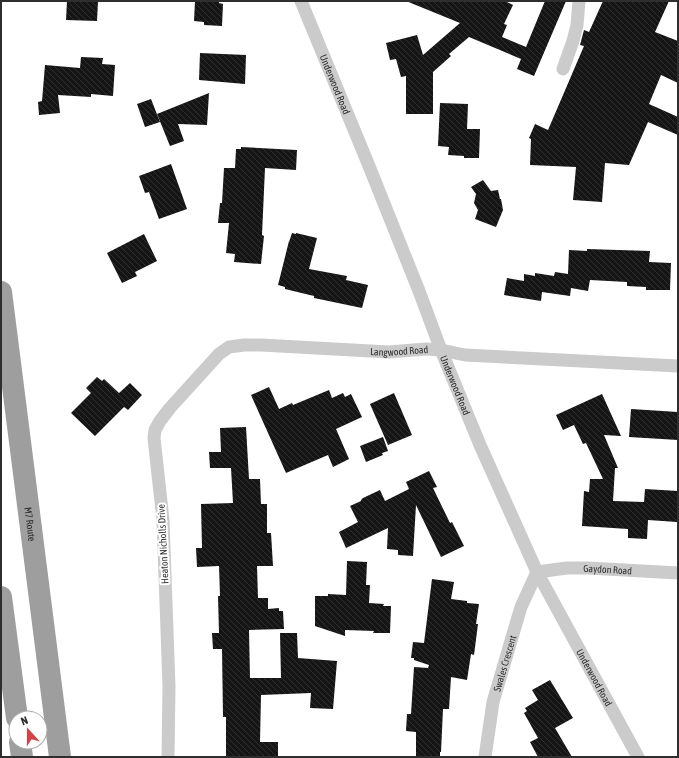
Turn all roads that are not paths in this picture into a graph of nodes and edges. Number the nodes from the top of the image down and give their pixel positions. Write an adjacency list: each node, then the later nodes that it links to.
1 (301, 1): 5 (street, Underwood Road)
2 (579, 1): 3 (street)
3 (563, 69)
4 (1, 292): 12 (highway, M7 Route)
5 (441, 350): 6 (street, Langwood Road); 7 (street, Langwood Road); 8 (street, Underwood Road)
6 (218, 354): 13 (street, Heaton Nicholls Drive)
7 (678, 366)
8 (537, 572): 9 (street, Gaydon Road); 14 (street, Swales Crescent); 15 (street, Underwood Road)
9 (678, 573)
10 (1, 597): 11 (highway)
11 (16, 710)
12 (60, 757)
13 (168, 757)
14 (486, 757)
15 (638, 757)

